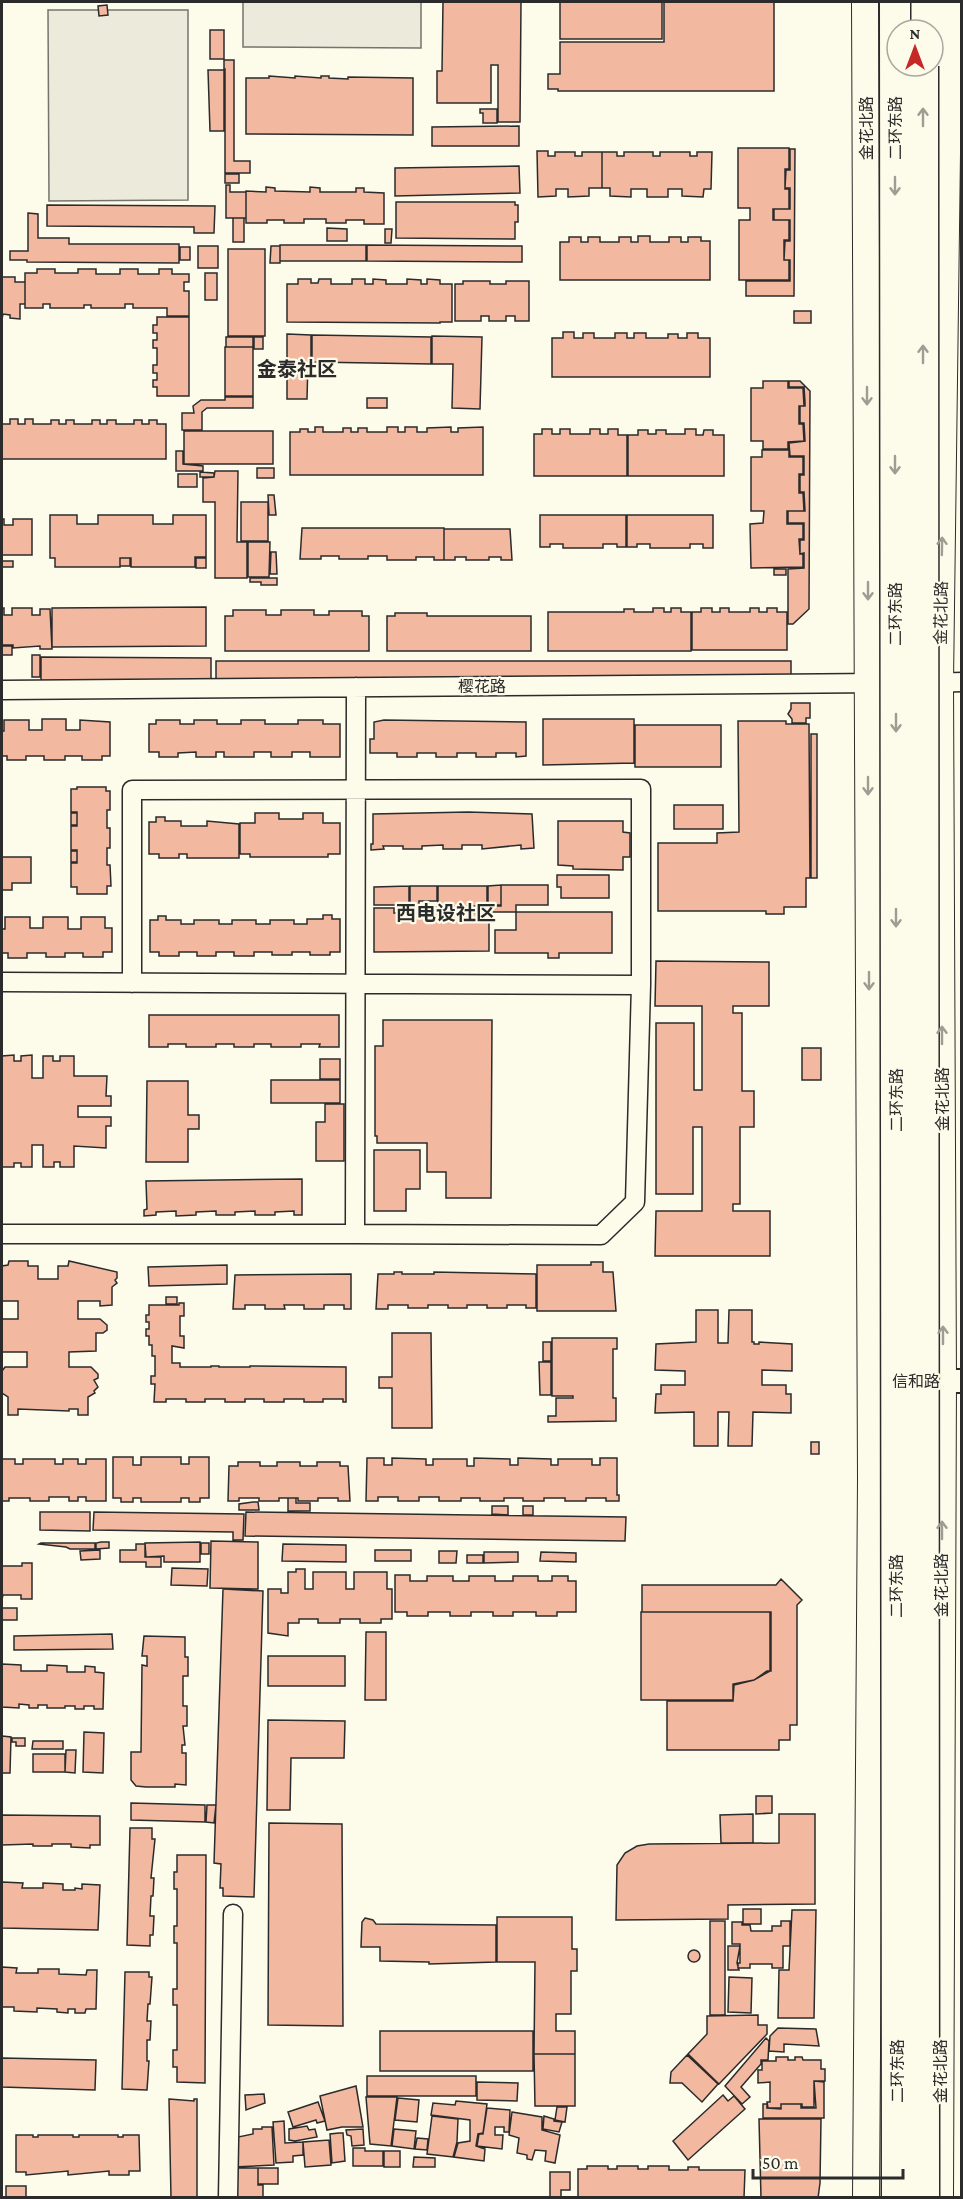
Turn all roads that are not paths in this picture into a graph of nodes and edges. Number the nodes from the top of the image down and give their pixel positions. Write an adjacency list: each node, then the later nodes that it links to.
1 (866, 2): 8 (main road, 金花北路, one-way to 8)
2 (895, 2): 23 (highway, 二环东路, one-way to 23, bridge)
3 (923, 2): 5 (highway)
4 (950, 2): 7 (main road, 金花北路, one-way to 4)
5 (923, 18)
6 (923, 78): 24 (highway, 二环东路, one-way to 6, bridge)
7 (951, 682): 8 (street, 樱花路); 19 (main road, 金花北路, one-way to 7)
8 (868, 683): 9 (street, 樱花路); 18 (main road, 金花北路, one-way to 18)
9 (356, 687): 10 (street, 樱花路); 11 (street)
10 (2, 690)
11 (356, 789): 13 (street); 14 (street); 15 (street)
12 (2, 982): 13 (street)
13 (132, 983): 14 (street)
14 (355, 985): 15 (street); 17 (street)
15 (641, 985): 17 (street)
16 (2, 1234): 17 (street)
17 (355, 1234)
18 (870, 1381): 19 (street, 信和路); 22 (main road, 金花北路)
19 (952, 1381): 25 (main road, 金花北路, one-way to 19)
20 (233, 1914): 21 (street)
21 (228, 2198)
22 (866, 2198)
23 (897, 2198)
24 (924, 2198)
25 (940, 2198)

